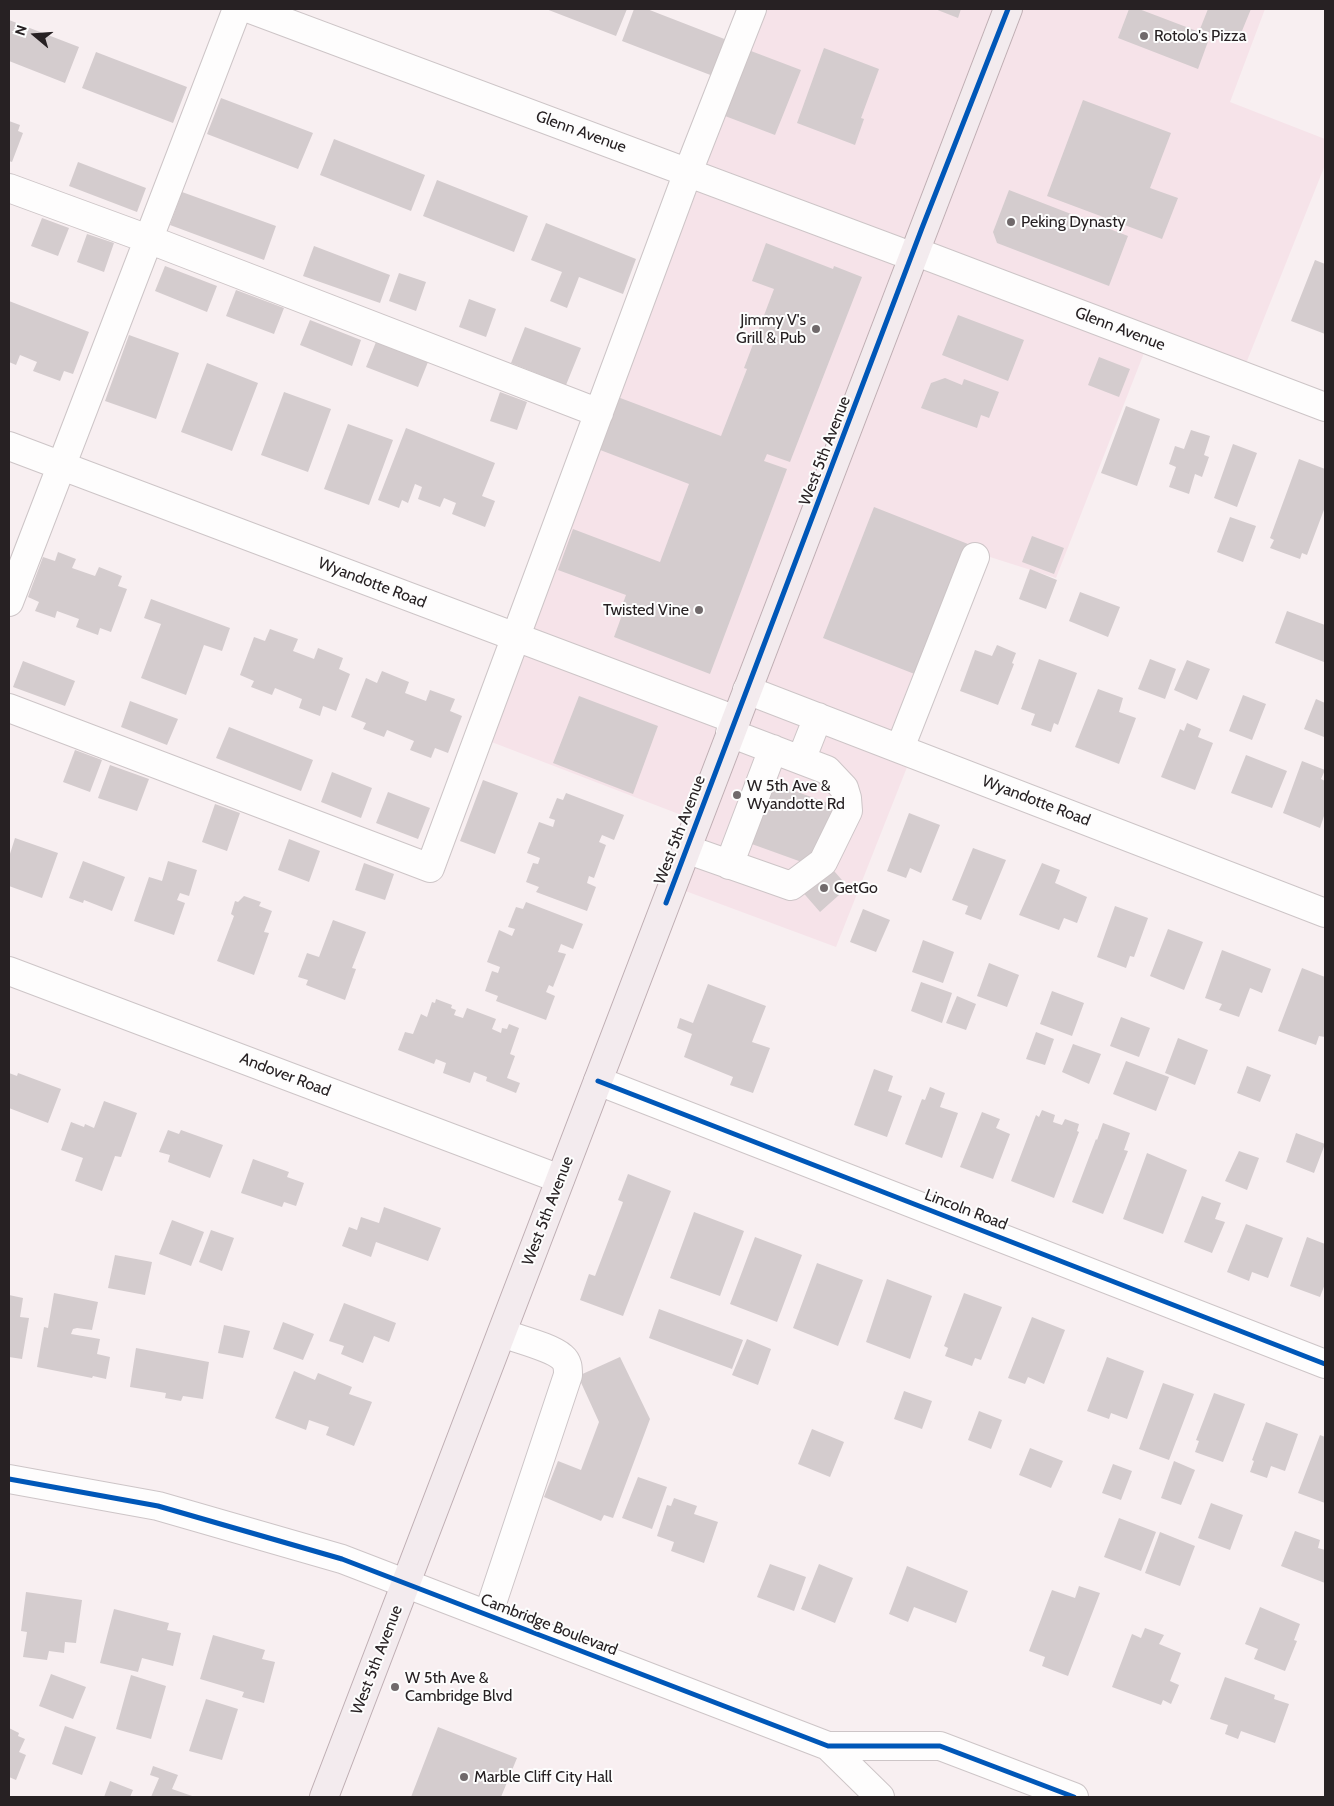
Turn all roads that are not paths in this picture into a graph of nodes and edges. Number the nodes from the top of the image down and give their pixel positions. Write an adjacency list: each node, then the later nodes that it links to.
1 (237, 9): 7 (street)
2 (250, 9): 5 (street, Glenn Avenue)
3 (752, 9): 5 (street)
4 (1008, 9): 8 (main road, West 5th Avenue)
5 (688, 172): 8 (street, Glenn Avenue); 10 (street)
6 (9, 188): 7 (street)
7 (148, 239): 10 (street); 12 (street)
8 (912, 254): 9 (street, Glenn Avenue); 16 (main road, West 5th Avenue)
9 (1325, 407)
10 (599, 413): 15 (street)
11 (9, 446): 12 (street, Wyandotte Road)
12 (60, 465): 14 (street); 15 (street, Wyandotte Road)
13 (975, 557): 20 (street)
14 (9, 602)
15 (515, 637): 17 (street); 19 (street, Wyandotte Road)
16 (747, 690): 18 (street, Wyandotte Road); 19 (main road, West 5th Avenue)
17 (9, 708)
18 (818, 717): 20 (street, Wyandotte Road); 22 (street)
19 (733, 727): 21 (street, Wyandotte Road); 23 (main road, West 5th Avenue)
20 (900, 748): 25 (street, Wyandotte Road)
21 (773, 749): 22 (street, Wyandotte Road); 24 (street)
22 (802, 760): 24 (street, Wyandotte Road)
23 (686, 849): 24 (street); 27 (main road, West 5th Avenue)
24 (729, 865)
25 (1325, 913)
26 (9, 971): 28 (street, Andover Road)
27 (598, 1081): 28 (main road, West 5th Avenue); 30 (street, Lincoln Road)
28 (560, 1179): 29 (main road, West 5th Avenue)
29 (502, 1333): 32 (main road, West 5th Avenue); 33 (street)
30 (1325, 1364)
31 (9, 1479): 32 (street, Cambridge Boulevard)
32 (406, 1583): 33 (street, Cambridge Boulevard); 35 (main road, West 5th Avenue)
33 (488, 1615): 34 (street, Cambridge Boulevard)
34 (828, 1746): 36 (street, Cambridge Boulevard); 37 (street, Cambridge Boulevard)
35 (324, 1797)
36 (880, 1797)
37 (1074, 1797)

